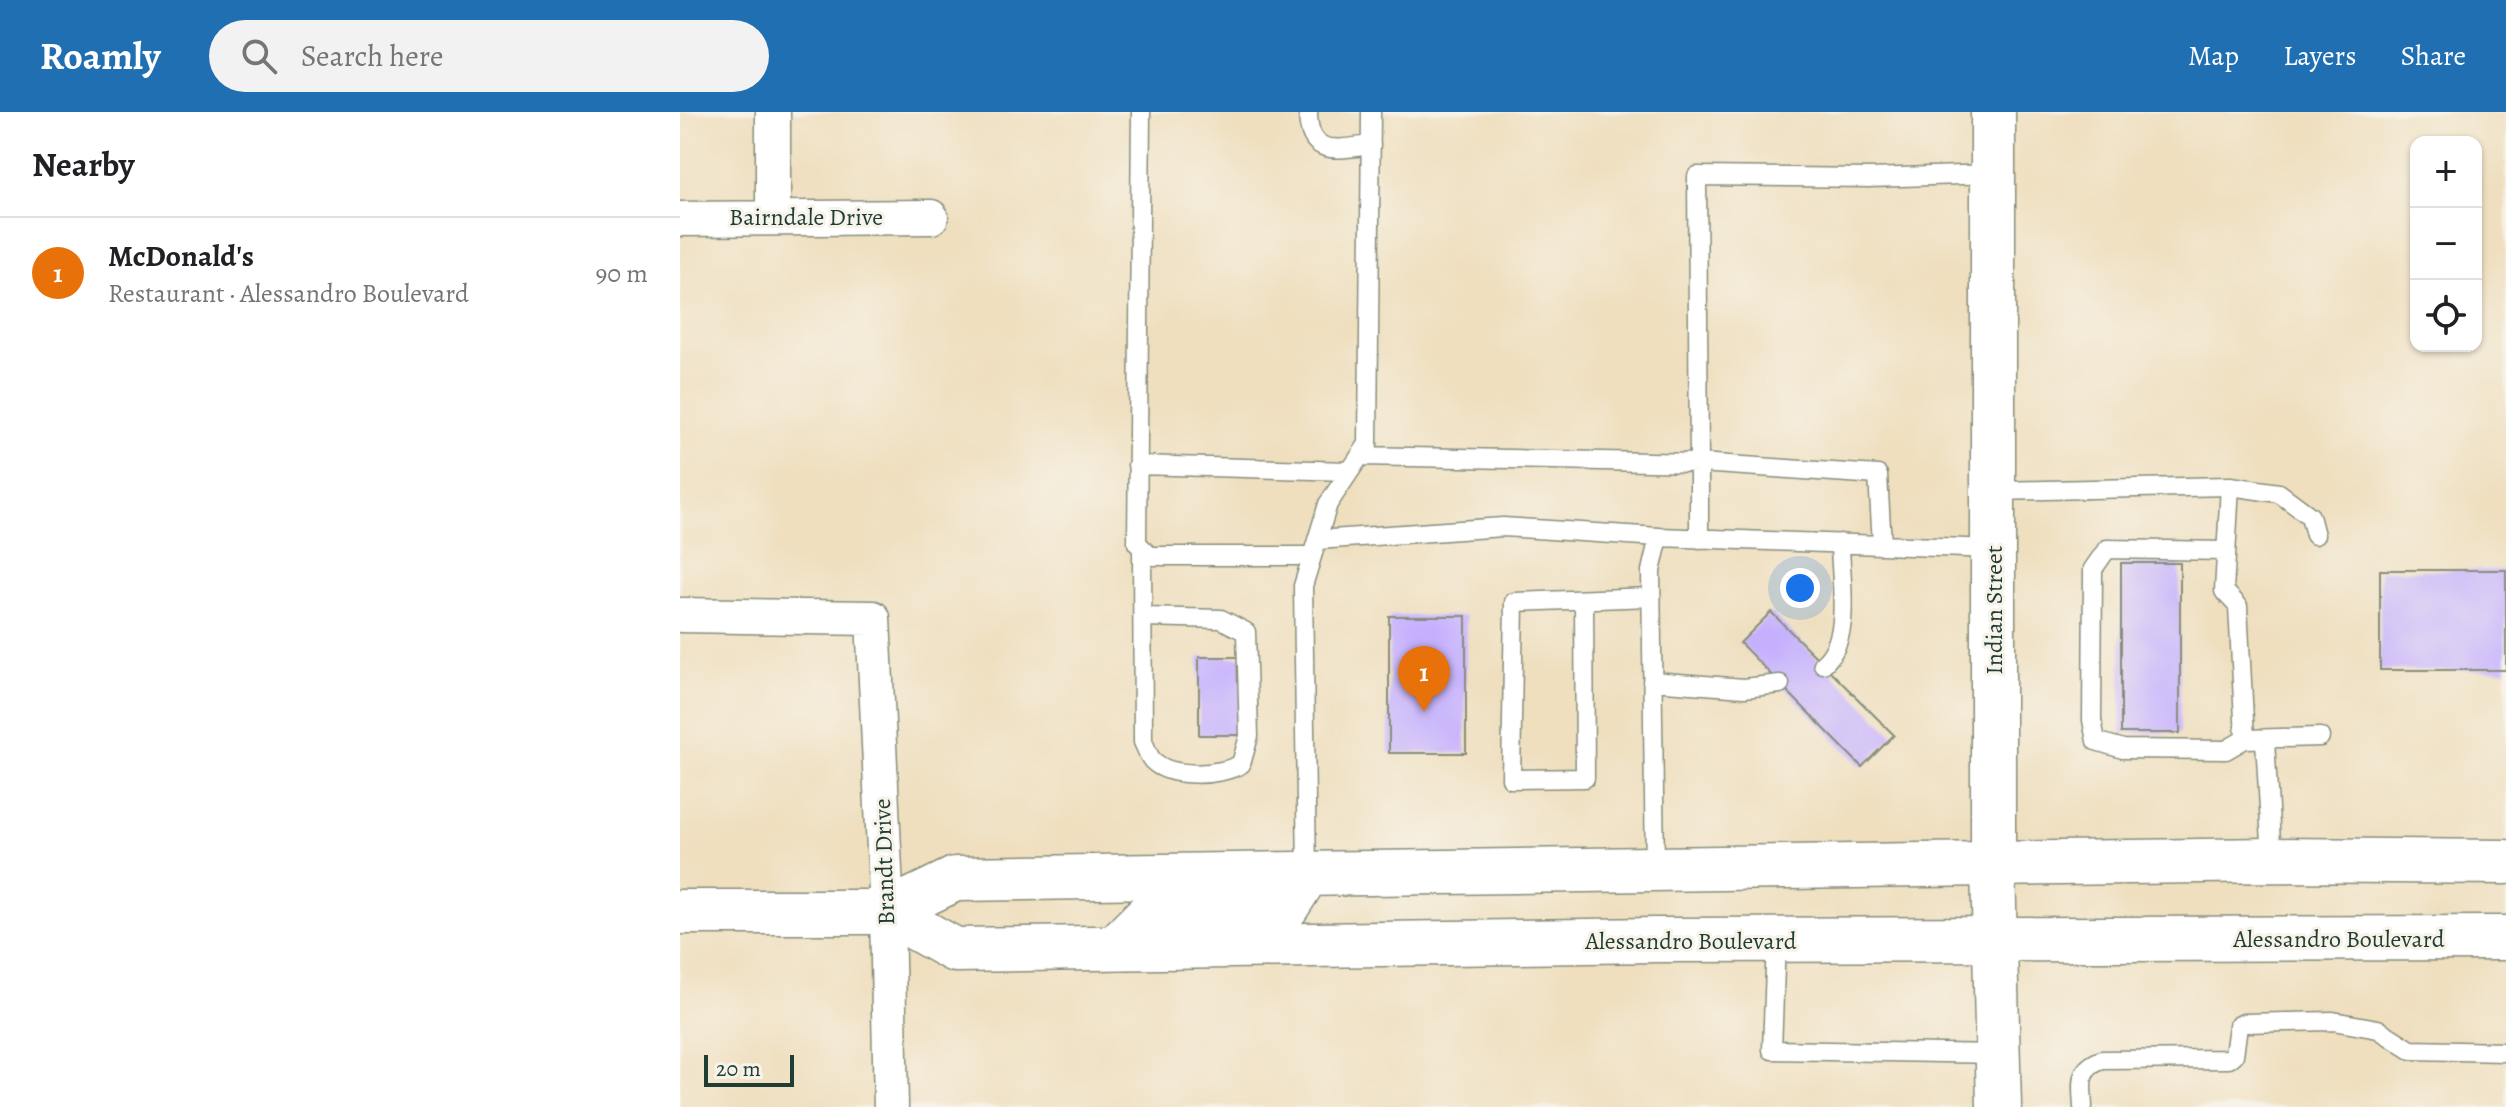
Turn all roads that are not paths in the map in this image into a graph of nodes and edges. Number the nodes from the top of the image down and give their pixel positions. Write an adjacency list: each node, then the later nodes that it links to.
1 (773, 112): 8 (street)
2 (1141, 112): 13 (lane)
3 (1308, 112): 6 (lane)
4 (1371, 112): 6 (lane)
5 (1993, 112): 7 (main road, Indian Street)
6 (1371, 145): 12 (lane)
7 (1993, 174): 11 (lane); 15 (main road, Indian Street)
8 (773, 217): 9 (street, Bairndale Drive); 10 (street, Bairndale Drive)
9 (931, 217)
10 (680, 219)
11 (1699, 463): 12 (lane); 18 (lane); 20 (lane)
12 (1354, 464): 13 (lane); 21 (lane)
13 (1137, 465): 23 (lane)
14 (2230, 486): 15 (lane); 16 (lane); 24 (lane)
15 (1994, 491): 22 (main road, Indian Street)
16 (2315, 535)
17 (1659, 537): 18 (lane); 21 (lane); 25 (lane)
18 (1699, 539): 19 (lane)
19 (1840, 543): 20 (lane); 29 (lane)
20 (1882, 545): 22 (lane)
21 (1315, 548): 23 (lane); 39 (lane)
22 (1994, 549): 37 (main road, Indian Street)
23 (1142, 550): 28 (lane)
24 (2225, 551): 33 (lane); 33 (lane)
25 (1651, 597): 26 (lane); 30 (lane)
26 (1584, 600): 26 (lane)
27 (680, 615): 41 (street, Brandt Drive)
28 (1144, 617): 28 (lane)
29 (1823, 664)
30 (1652, 681): 31 (lane); 38 (lane)
31 (1780, 684)
32 (2320, 737): 34 (lane)
33 (2245, 739): 34 (lane)
34 (2265, 740): 35 (lane)
35 (2272, 860): 36 (main road, Alessandro Boulevard); 37 (main road, Alessandro Boulevard)
36 (2506, 862)
37 (1993, 866): 38 (main road, Alessandro Boulevard); 44 (main road, Indian Street)
38 (1655, 870): 39 (main road, Alessandro Boulevard)
39 (1307, 875): 41 (main road, Alessandro Boulevard); 45 (main road)
40 (680, 912): 41 (main road, Alessandro Boulevard)
41 (887, 912): 45 (main road, Alessandro Boulevard); 48 (street, Brandt Drive)
42 (2506, 938): 44 (main road, Alessandro Boulevard)
43 (1776, 940): 44 (main road, Alessandro Boulevard); 45 (main road, Alessandro Boulevard); 47 (lane)
44 (1995, 940): 47 (main road, Indian Street)
45 (1115, 947)
46 (2506, 1052): 50 (lane)
47 (1999, 1054): 49 (main road, Indian Street)
48 (891, 1107)
49 (1999, 1107)
50 (2083, 1107)

